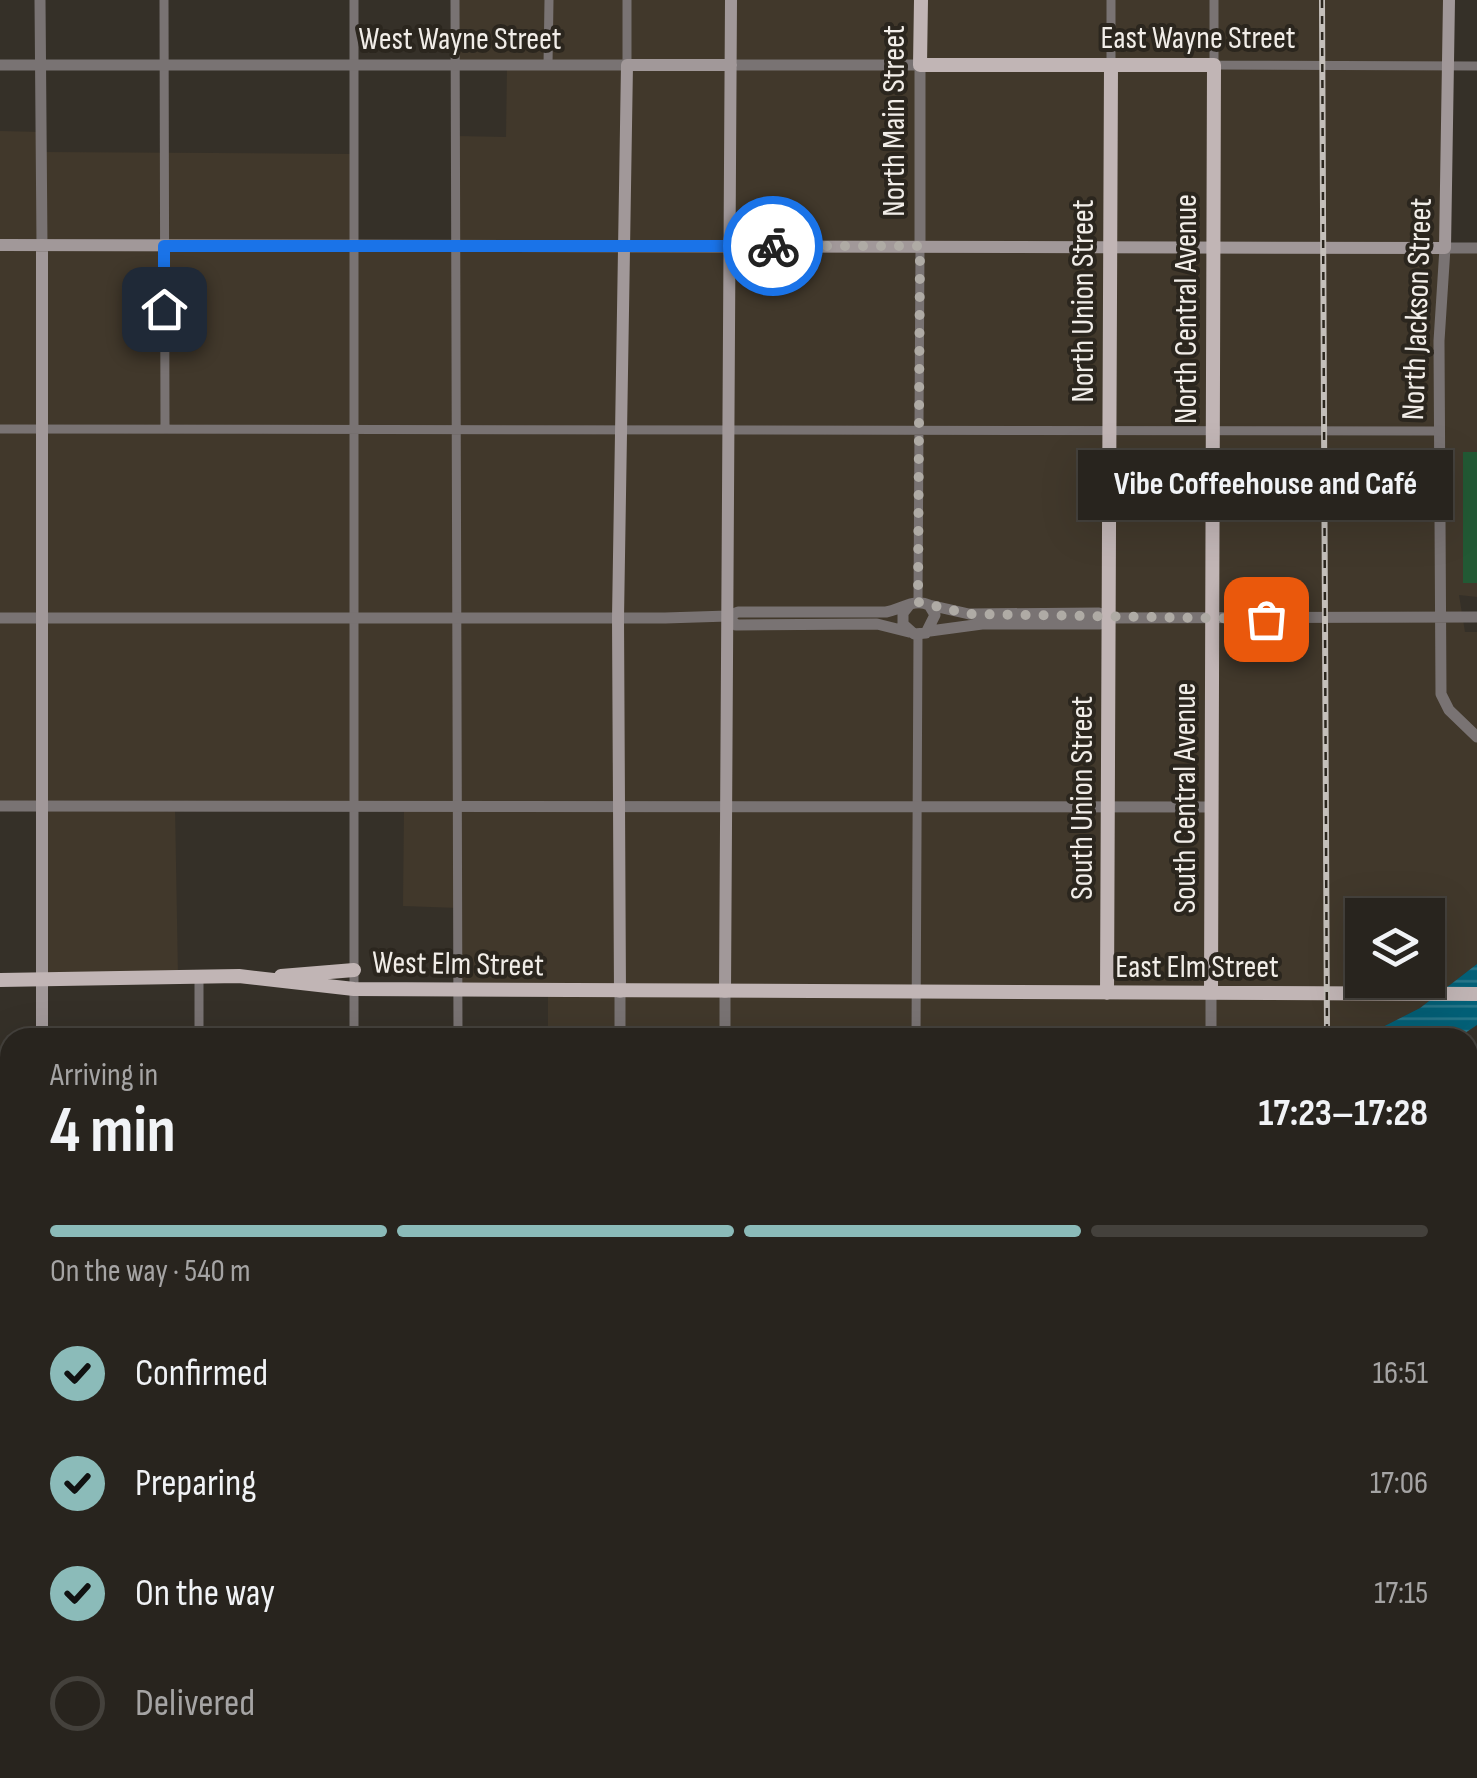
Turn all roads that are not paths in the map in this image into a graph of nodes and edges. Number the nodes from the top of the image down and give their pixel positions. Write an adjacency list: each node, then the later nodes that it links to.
1 (40, 0): 13 (street)
2 (164, 0): 14 (street)
3 (354, 0): 15 (street)
4 (456, 0): 16 (street)
5 (550, 0): 17 (street)
6 (627, 0): 18 (street)
7 (731, 0): 19 (main road)
8 (920, 0): 22 (main road, North Main Street)
9 (1111, 0): 23 (street, North Union Street)
10 (1214, 0): 20 (street, North Central Avenue)
11 (1449, 0): 21 (main road, North Jackson Street)
12 (0, 65): 13 (street, West Wayne Street)
13 (41, 65): 14 (street, West Wayne Street); 26 (street)
14 (164, 65): 15 (street, West Wayne Street); 27 (street)
15 (354, 65): 16 (street, West Wayne Street); 28 (street)
16 (456, 65): 17 (street, West Wayne Street); 29 (street)
17 (548, 65): 18 (street, West Wayne Street)
18 (627, 65): 19 (main road, West Wayne Street); 30 (main road)
19 (731, 65): 22 (street, West Wayne Street); 31 (main road)
20 (1214, 65): 21 (street, East Wayne Street); 23 (main road, East Wayne Street); 34 (main road, North Central Avenue)
21 (1449, 65): 24 (street, East Wayne Street); 35 (main road, North Jackson Street)
22 (920, 66): 23 (main road, East Wayne Street); 32 (street, North Main Street)
23 (1111, 66): 33 (main road, North Union Street)
24 (1477, 66)
25 (0, 245): 26 (main road)
26 (42, 245): 27 (main road); 37 (main road)
27 (164, 246): 28 (main road); 39 (street)
28 (356, 246): 29 (main road); 40 (street)
29 (456, 246): 30 (main road); 41 (street)
30 (624, 246): 31 (main road); 42 (main road)
31 (730, 246): 32 (main road); 43 (main road)
32 (920, 246): 33 (main road); 44 (street, North Main Street)
33 (1108, 247): 34 (main road); 45 (main road, North Union Street)
34 (1212, 247): 35 (main road); 46 (main road, North Central Avenue)
35 (1445, 248): 36 (street); 47 (street, North Jackson Street)
36 (1477, 248)
37 (40, 428): 38 (street); 39 (street); 51 (main road)
38 (0, 429)
39 (166, 429): 40 (street)
40 (356, 430): 41 (street); 54 (street)
41 (457, 430): 42 (street); 55 (street)
42 (621, 430): 43 (street); 56 (main road)
43 (729, 430): 44 (street); 50 (main road)
44 (918, 430): 45 (street); 48 (street, North Main Street)
45 (1109, 431): 46 (street); 49 (main road, North Union Street)
46 (1212, 431): 47 (street); 57 (main road, North Central Avenue)
47 (1439, 431): 58 (street, North Jackson Street)
48 (919, 604): 49 (street); 50 (street); 59 (street); 59 (street)
49 (1109, 610): 57 (street); 59 (street); 64 (main road, South Union Street)
50 (728, 616): 56 (street); 59 (street); 68 (main road)
51 (43, 617): 53 (street); 54 (street); 62 (main road)
52 (1477, 617): 58 (street)
53 (0, 618)
54 (357, 618): 55 (street); 66 (street)
55 (458, 618): 56 (street); 63 (street)
56 (618, 618): 67 (main road)
57 (1212, 618): 58 (street); 65 (main road, South Central Avenue)
58 (1440, 619): 60 (street, North Jackson Street)
59 (919, 632): 69 (street)
60 (1477, 737)
61 (0, 806): 62 (street)
62 (42, 806): 66 (street); 74 (main road)
63 (459, 806): 66 (street); 67 (street); 76 (street)
64 (1110, 807): 65 (street); 69 (street); 80 (main road, South Union Street)
65 (1212, 807): 81 (main road, South Central Avenue)
66 (357, 808): 70 (street)
67 (620, 808): 68 (street); 77 (main road)
68 (728, 808): 69 (street); 78 (main road)
69 (918, 809): 79 (street)
70 (354, 970): 72 (main road); 75 (street)
71 (199, 975): 72 (main road, West Elm Street); 74 (main road, West Elm Street); 84 (street)
72 (267, 979): 75 (main road, West Elm Street)
73 (0, 980): 74 (main road, West Elm Street)
74 (43, 980): 83 (main road)
75 (354, 989): 76 (main road, West Elm Street); 85 (street)
76 (458, 990): 77 (main road, West Elm Street); 86 (street)
77 (620, 992): 78 (main road, West Elm Street); 87 (street)
78 (725, 992): 79 (main road, West Elm Street); 88 (street)
79 (916, 993): 80 (main road, East Elm Street); 89 (street)
80 (1108, 993): 81 (main road, East Elm Street)
81 (1210, 993): 82 (main road, East Elm Street); 90 (street, South Central Avenue)
82 (1477, 994)
83 (42, 1028)
84 (199, 1028)
85 (354, 1028)
86 (458, 1028)
87 (620, 1028)
88 (725, 1028)
89 (916, 1028)
90 (1211, 1028)

